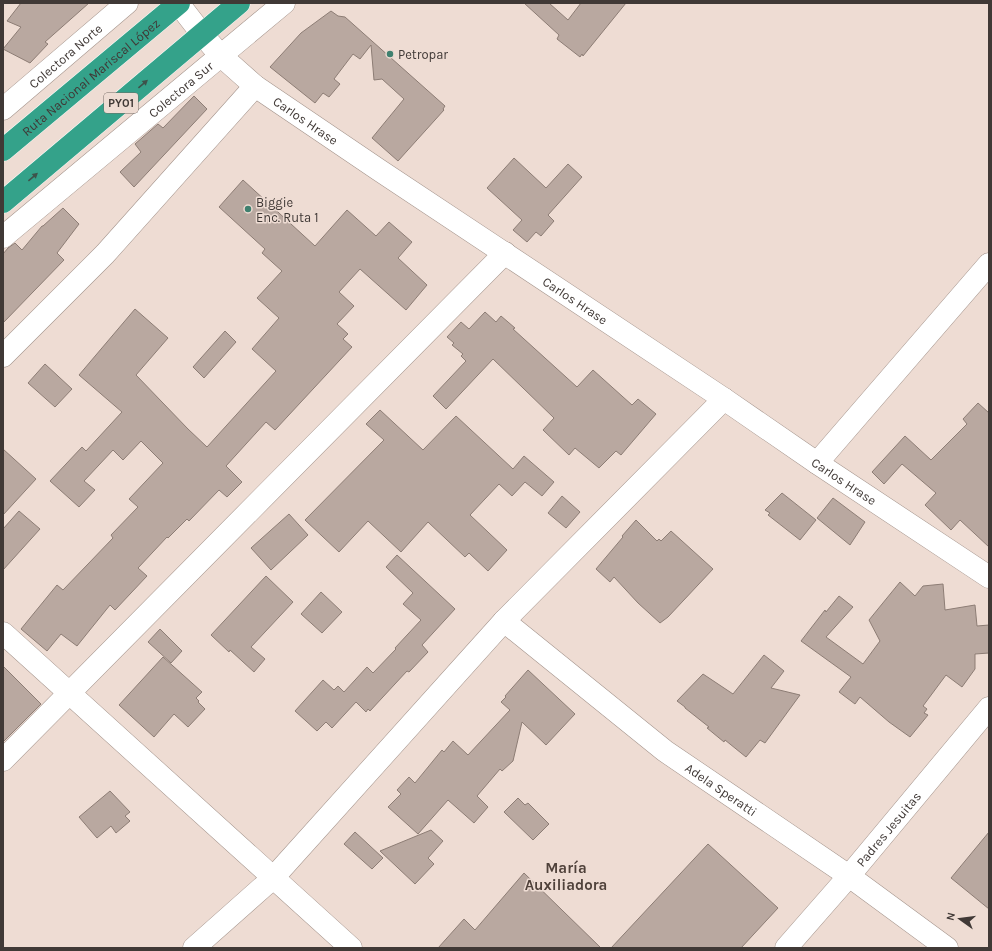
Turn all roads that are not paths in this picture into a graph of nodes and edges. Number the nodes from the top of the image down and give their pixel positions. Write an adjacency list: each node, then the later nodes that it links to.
1 (127, 3): 8 (street, Colectora Norte)
2 (179, 3): 5 (street, Carlos Hrase); 9 (highway, Ruta Nacional Mariscal López)
3 (239, 3): 5 (highway, PY01)
4 (284, 3): 6 (street, Colectora Sur)
5 (202, 34): 6 (street, Carlos Hrase); 10 (highway, PY01, one-way to 5)
6 (220, 55): 7 (street, Carlos Hrase); 11 (street, Colectora Sur)
7 (255, 86): 12 (street, Carlos Hrase); 14 (street)
8 (3, 109)
9 (3, 150)
10 (3, 202)
11 (3, 237)
12 (505, 253): 15 (street, Carlos Hrase); 20 (street)
13 (989, 264): 16 (street)
14 (3, 356)
15 (724, 398): 16 (street, Carlos Hrase); 18 (street)
16 (817, 463): 17 (street, Carlos Hrase)
17 (989, 578)
18 (504, 621): 23 (street, Adela Speratti); 24 (street)
19 (3, 633): 20 (street)
20 (69, 694): 22 (street); 24 (street)
21 (989, 708): 23 (street, Padres Jesuitas)
22 (3, 760)
23 (849, 876): 27 (street, Padres Jesuitas); 28 (street, Adela Speratti)
24 (273, 878): 25 (street); 26 (street)
25 (194, 948)
26 (350, 948)
27 (786, 948)
28 (947, 948)

